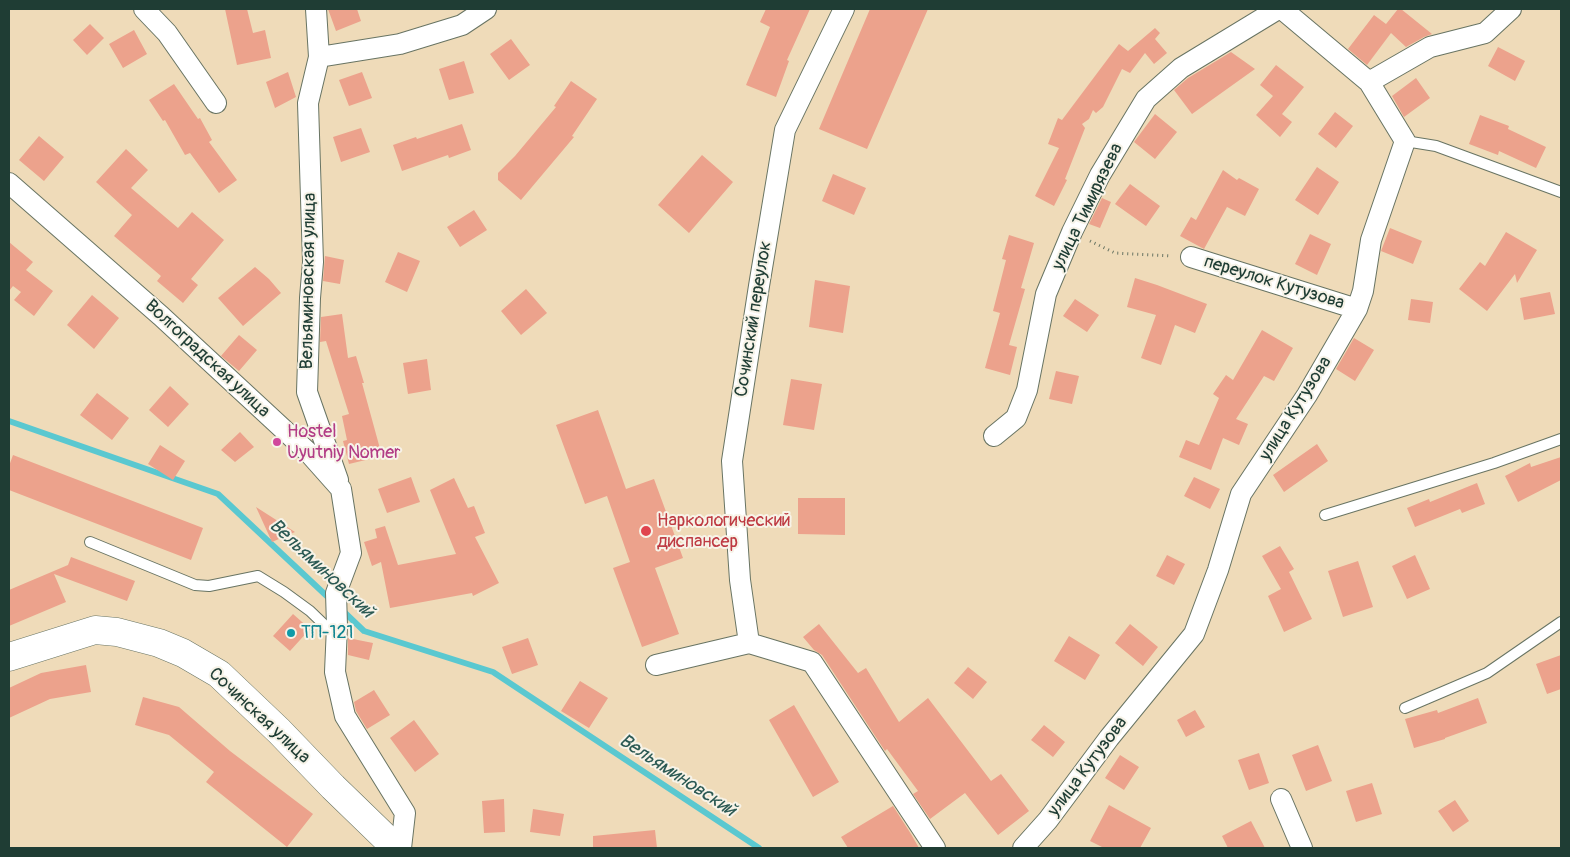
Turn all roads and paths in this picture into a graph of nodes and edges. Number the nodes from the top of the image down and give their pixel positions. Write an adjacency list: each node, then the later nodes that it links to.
1 (144, 9): 10 (street)
2 (316, 9): 8 (street, Вельяминовская улица)
3 (486, 9): 8 (street)
4 (844, 9): 24 (street, Сочинский переулок)
5 (1278, 9): 14 (street, улица Тимирязева)
6 (1282, 9): 9 (street)
7 (1511, 9): 9 (street)
8 (319, 57): 19 (street, Вельяминовская улица)
9 (1369, 82): 11 (street)
10 (216, 103)
11 (1405, 141): 13 (lane); 16 (street, улица Кутузова)
12 (9, 183): 19 (street, Волгоградская улица)
13 (1561, 192)
14 (1072, 232): 15 (path); 17 (street, улица Тимирязева)
15 (1191, 257): 16 (street, переулок Кутузова)
16 (1357, 309): 32 (street, улица Кутузова)
17 (994, 436)
18 (1561, 439): 20 (lane)
19 (341, 489): 23 (street)
20 (1325, 515)
21 (90, 542): 23 (lane)
22 (1561, 622): 27 (lane)
23 (337, 632): 30 (street)
24 (749, 643): 26 (street); 31 (street)
25 (9, 657): 29 (highway, Сочинская улица)
26 (656, 665)
27 (1405, 708)
28 (1281, 799): 33 (street)
29 (396, 848)
30 (401, 848)
31 (935, 848)
32 (1023, 848)
33 (1302, 848)

